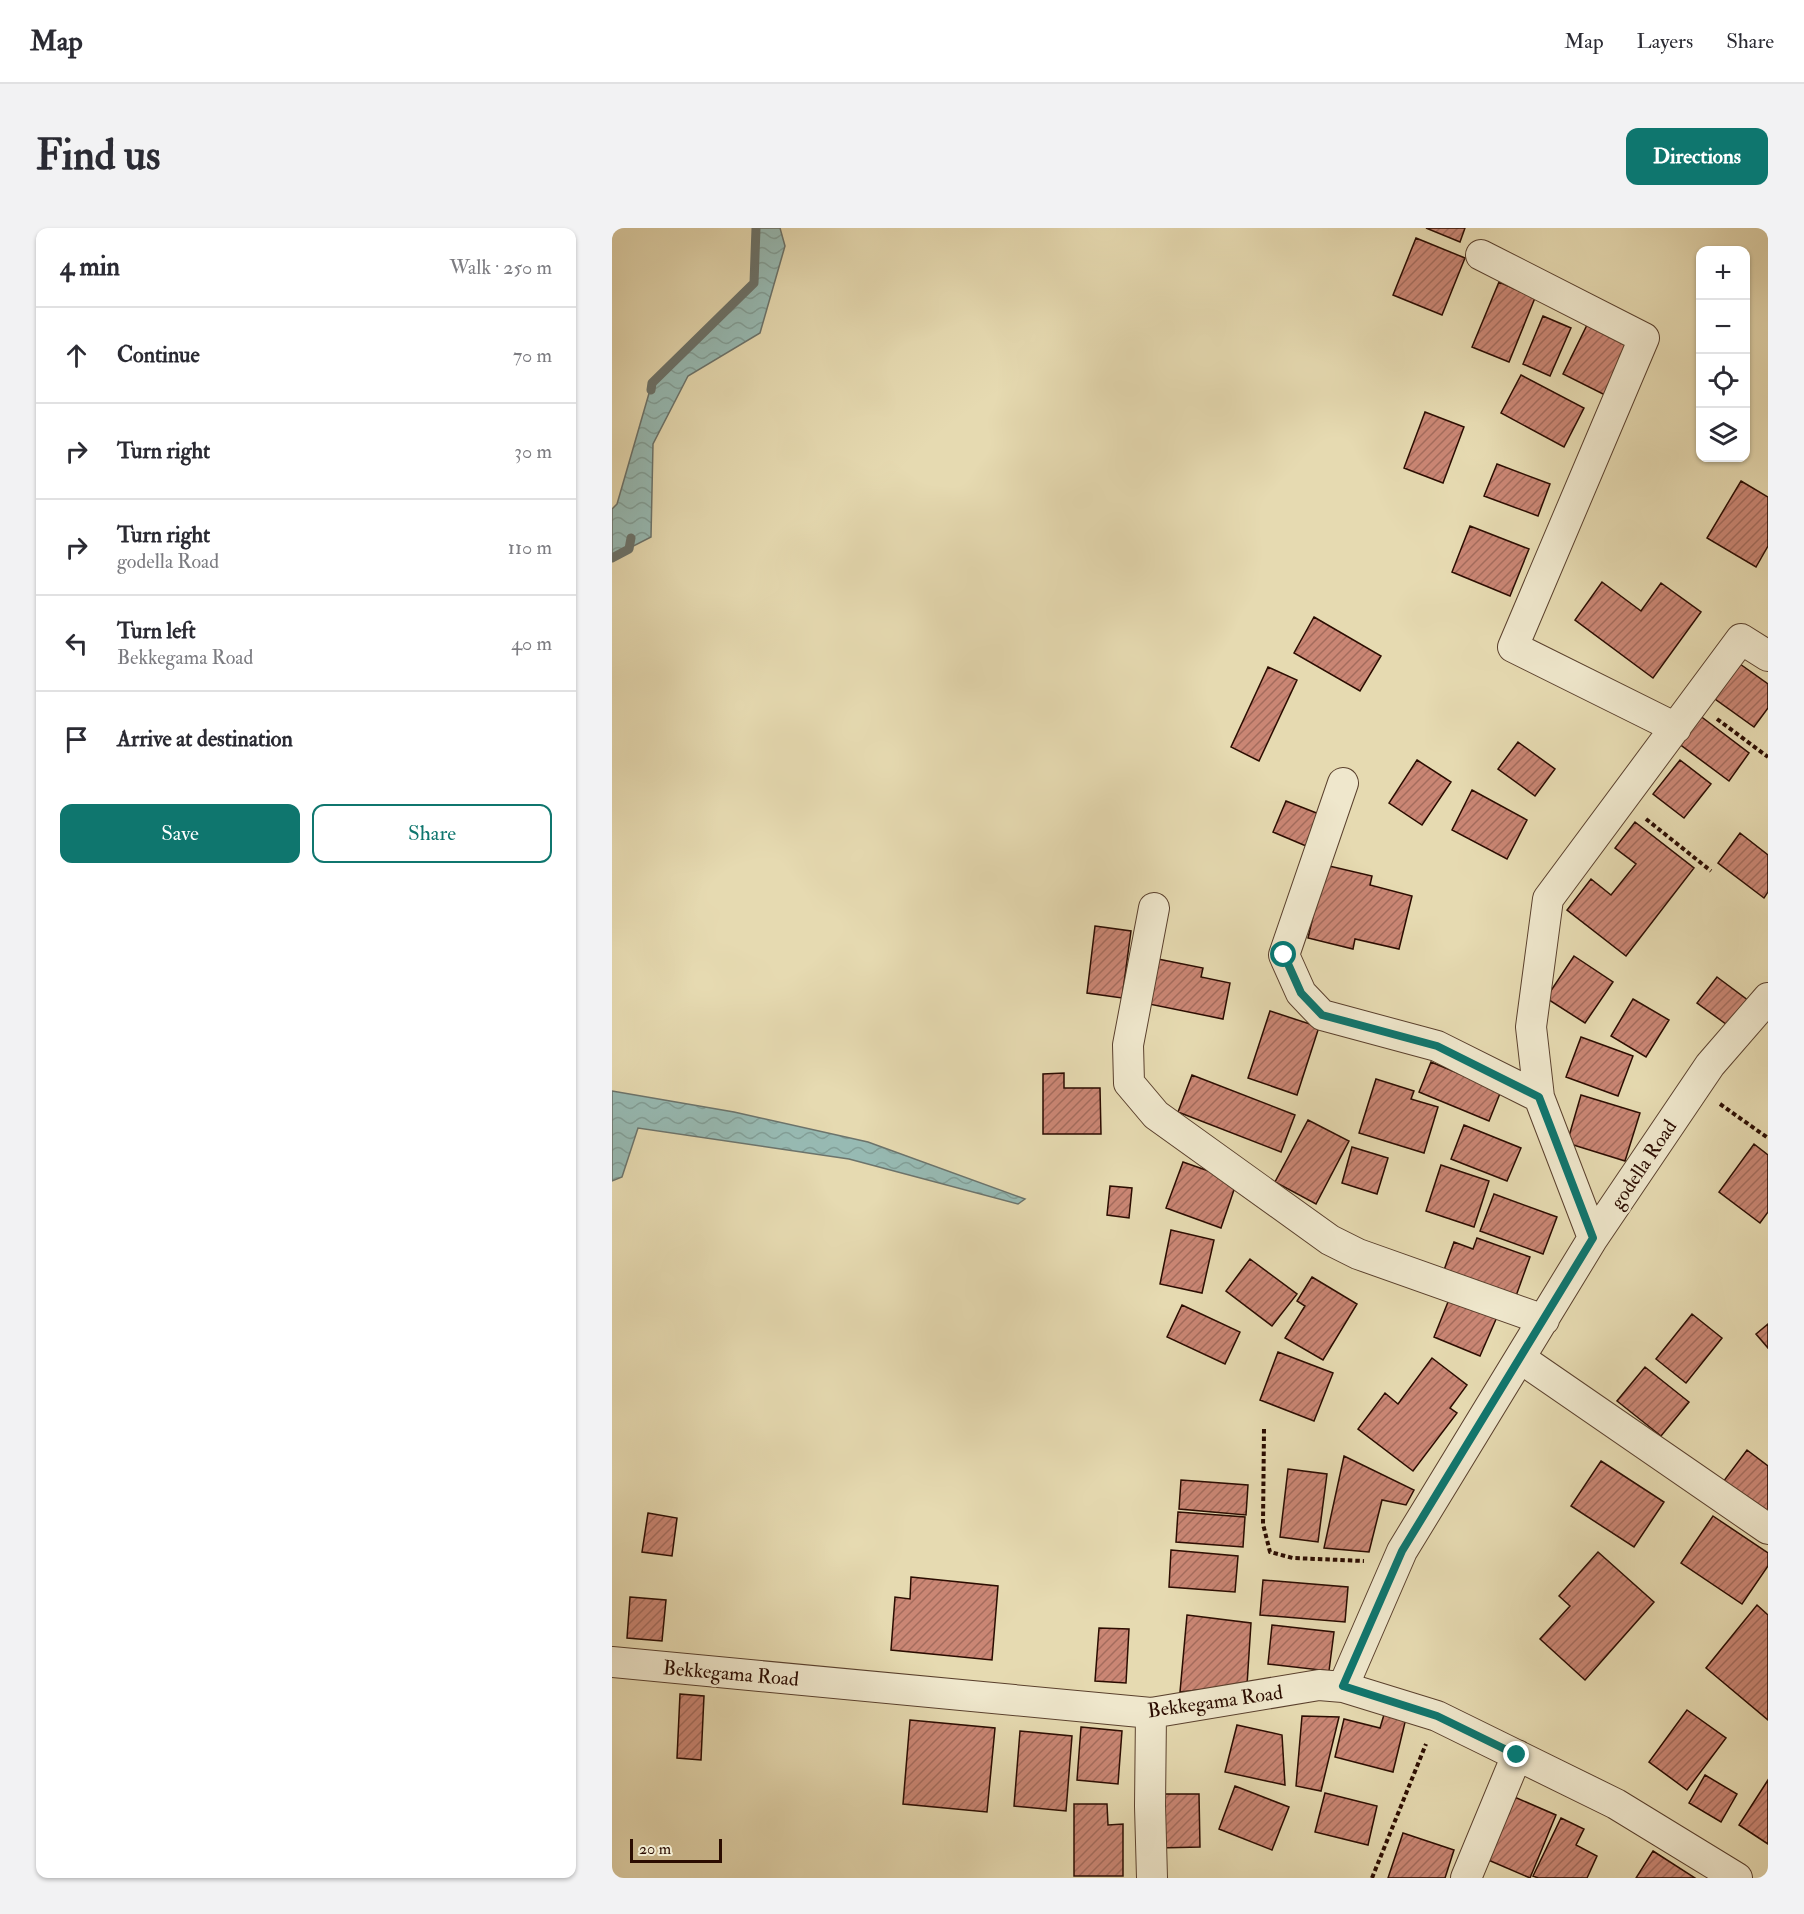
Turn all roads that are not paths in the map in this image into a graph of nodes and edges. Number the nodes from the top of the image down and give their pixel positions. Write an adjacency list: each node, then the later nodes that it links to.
1 (1481, 255): 3 (street)
2 (1768, 656): 3 (street)
3 (1676, 728): 7 (street)
4 (1342, 783): 7 (street)
5 (1154, 908): 9 (street)
6 (1768, 998): 8 (street, godella Road)
7 (1539, 1097): 8 (street)
8 (1593, 1238): 9 (street, godella Road)
9 (1544, 1320): 10 (street, godella Road)
10 (1520, 1358): 11 (street); 13 (street, godella Road)
11 (1768, 1529)
12 (612, 1662): 14 (street, Bekkegama Road)
13 (1343, 1686): 14 (street, Bekkegama Road); 15 (street, Bekkegama Road)
14 (1151, 1713): 16 (street)
15 (1517, 1755): 17 (street); 18 (street, Bekkegama Road)
16 (1152, 1878)
17 (1466, 1878)
18 (1737, 1878)

